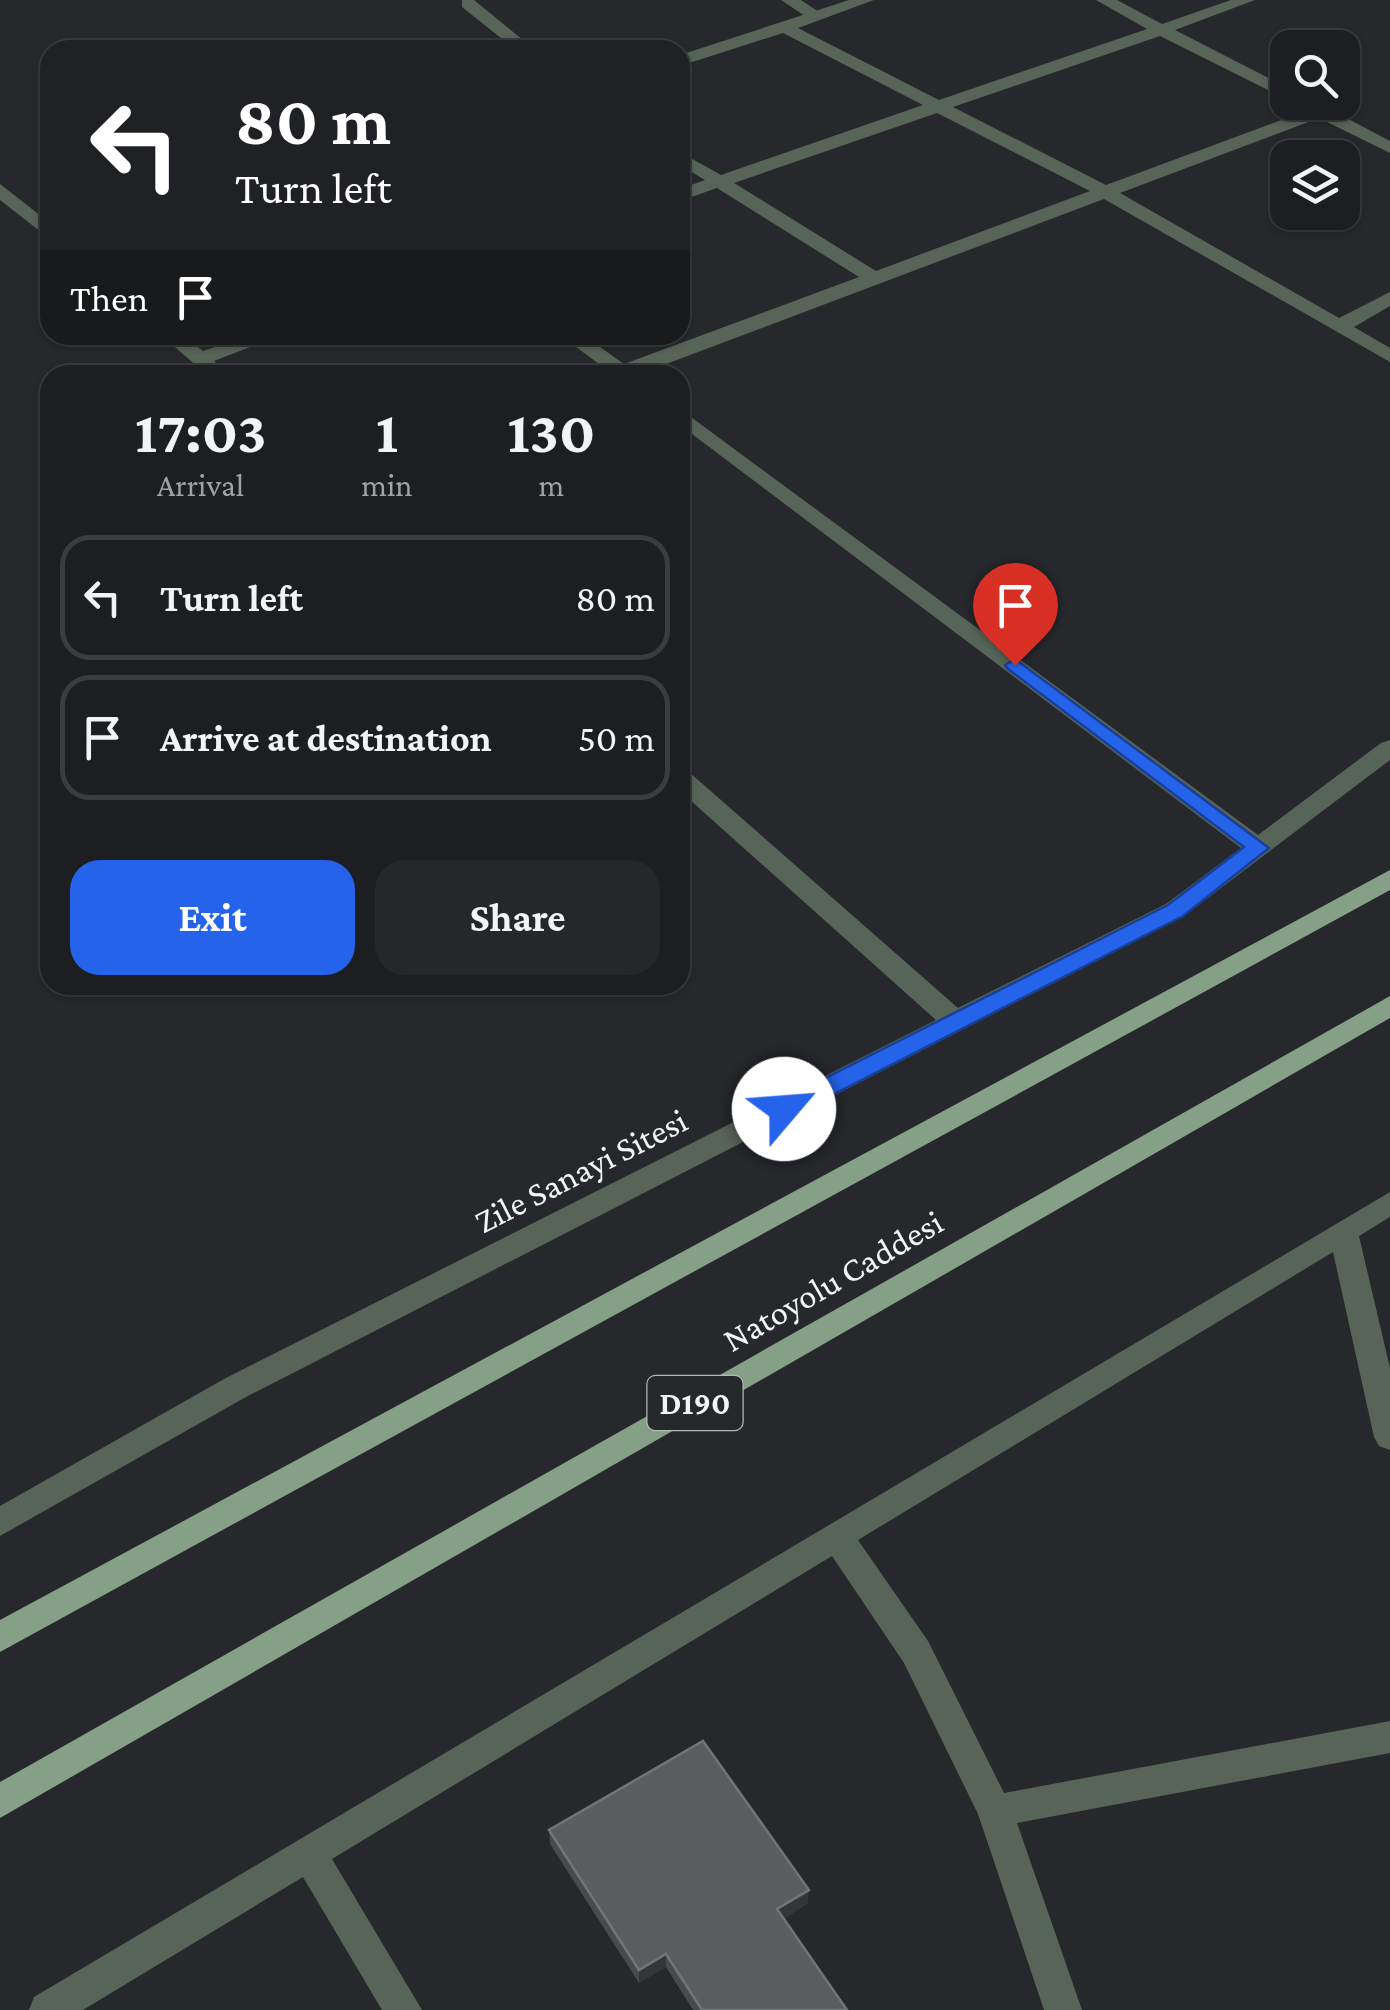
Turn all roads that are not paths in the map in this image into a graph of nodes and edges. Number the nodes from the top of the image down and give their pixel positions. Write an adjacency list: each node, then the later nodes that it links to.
1 (789, 0): 6 (street)
2 (866, 0): 6 (street)
3 (1104, 0): 8 (street)
4 (1248, 0): 8 (street)
5 (468, 3): 9 (street)
6 (817, 16): 7 (street)
7 (784, 27): 10 (street); 12 (street)
8 (1162, 30): 11 (street); 12 (street)
9 (514, 40)
10 (690, 58)
11 (1270, 86)
12 (941, 106): 17 (street); 20 (street)
13 (1298, 120): 20 (street)
14 (1336, 120): 15 (street)
15 (1390, 148)
16 (690, 164): 17 (street)
17 (718, 182): 19 (street); 22 (street)
18 (0, 190): 21 (street)
19 (690, 192)
20 (1105, 192): 22 (street); 24 (street)
21 (40, 224)
22 (874, 278): 32 (street)
23 (1390, 298): 24 (street)
24 (1340, 326): 28 (street)
25 (183, 345): 29 (street)
26 (241, 345): 29 (street)
27 (583, 345): 31 (street)
28 (1390, 356)
29 (200, 359): 30 (street)
30 (207, 365)
31 (609, 365)
32 (645, 365)
33 (690, 422): 36 (street)
34 (1390, 748): 36 (street, Zile Sanayi Sitesi)
35 (690, 787): 39 (street)
36 (1258, 848): 39 (street, Zile Sanayi Sitesi)
37 (1390, 879): 45 (main road)
38 (1390, 1006): 47 (main road, Natoyolu Caddesi / D190)
39 (956, 1022): 43 (street, Zile Sanayi Sitesi)
40 (1390, 1203): 41 (street)
41 (1344, 1231): 42 (street); 44 (street)
42 (1390, 1437)
43 (0, 1522)
44 (837, 1536): 48 (street); 49 (street)
45 (0, 1637)
46 (1390, 1737): 48 (street)
47 (0, 1801)
48 (995, 1811): 52 (street)
49 (309, 1854): 50 (street); 51 (street)
50 (48, 2010)
51 (403, 2010)
52 (1063, 2010)

